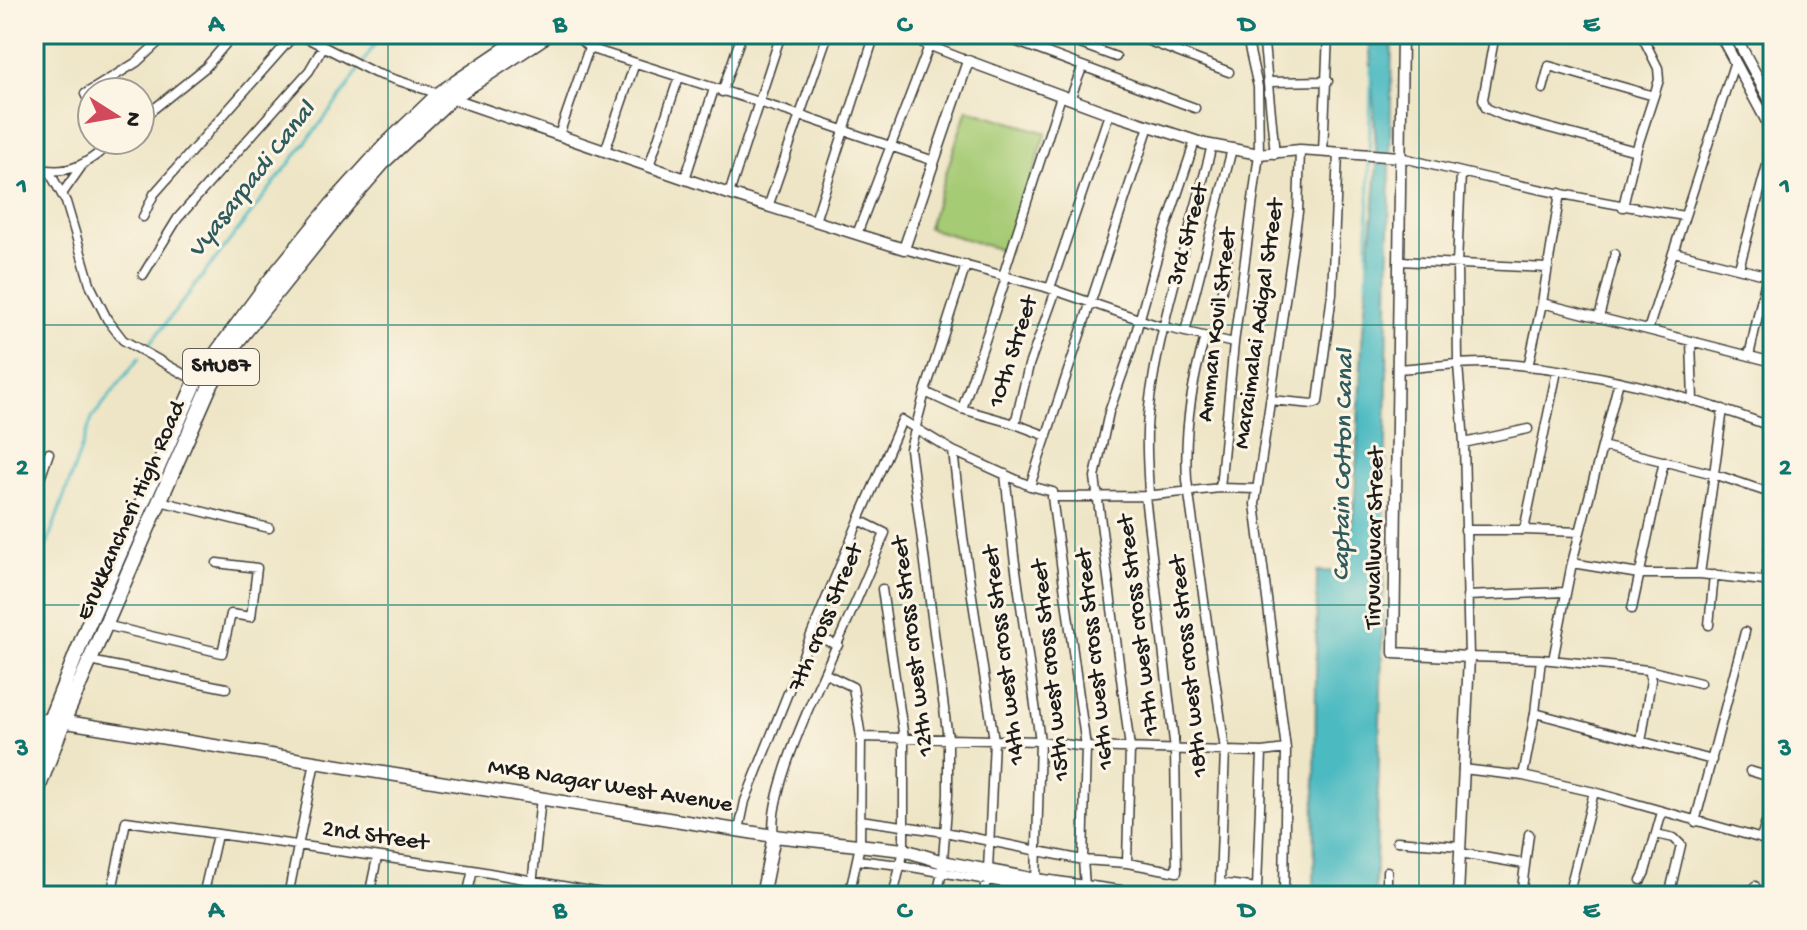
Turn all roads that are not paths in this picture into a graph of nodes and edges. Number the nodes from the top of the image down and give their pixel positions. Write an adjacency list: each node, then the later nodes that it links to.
1 (167, 34): 33 (street)
2 (234, 34): 44 (street)
3 (297, 34): 24 (street); 79 (street)
4 (323, 34): 24 (street)
5 (528, 34): 39 (main road, SHU87)
6 (548, 34): 39 (main road, Erukkancheri High Road / SHU87)
7 (575, 34): 26 (street)
8 (742, 34): 38 (street)
9 (781, 34): 42 (street)
10 (828, 34): 47 (street)
11 (875, 34): 49 (street)
12 (900, 34): 25 (street)
13 (996, 34): 31 (street)
14 (1053, 34): 27 (street)
15 (1131, 34): 32 (street)
16 (1246, 34): 62 (street, Amman Kovil Street)
17 (1263, 34): 36 (street)
18 (1328, 34): 35 (street)
19 (1402, 34): 65 (street, Tiruvalluvar Street)
20 (1495, 34): 59 (street)
21 (1641, 34): 40 (street)
22 (1720, 34): 29 (street)
23 (1734, 34): 43 (street)
24 (320, 46): 39 (street); 91 (street)
25 (929, 46): 28 (street); 55 (street)
26 (589, 48): 30 (street); 51 (street)
27 (1116, 57)
28 (968, 61): 41 (street); 66 (street)
29 (1735, 61): 50 (street); 78 (street)
30 (635, 63): 34 (street); 58 (street)
31 (1082, 68): 41 (street); 45 (street)
32 (1229, 72)
33 (114, 76)
34 (679, 77): 38 (street); 67 (street)
35 (1328, 81): 36 (street); 60 (street)
36 (1269, 82): 63 (street)
37 (1543, 89): 40 (street)
38 (718, 90): 42 (street); 72 (street)
39 (445, 96): 51 (street); 111 (main road, SHU87); 139 (main road, Erukkancheri High Road / SHU87)
40 (1654, 96): 59 (street)
41 (1066, 97): 46 (street); 92 (street)
42 (759, 103): 47 (street); 75 (street)
43 (1773, 106)
44 (156, 107)
45 (1195, 108)
46 (1109, 114): 48 (street); 94 (street, 10th Street)
47 (799, 115): 49 (street); 76 (street)
48 (1149, 126): 52 (street); 95 (street)
49 (844, 130): 55 (street); 80 (street)
50 (1773, 133)
51 (559, 135): 58 (street)
52 (1195, 141): 54 (street); 98 (street, 16th west cross Street)
53 (1773, 143): 90 (street)
54 (1212, 145): 56 (street); 99 (street)
55 (891, 146): 66 (street); 81 (street)
56 (1232, 149): 62 (street); 101 (street, 3rd Street)
57 (1300, 150): 60 (street); 63 (street); 114 (street, Maraimalai Adigal Street)
58 (605, 151): 67 (street)
59 (1636, 151): 77 (street)
60 (1323, 152): 61 (street)
61 (1338, 153): 65 (street); 114 (street)
62 (1259, 154): 63 (street); 104 (street, Amman Kovil Street)
63 (1275, 154)
64 (94, 156): 69 (street)
65 (1396, 156): 71 (street); 86 (street, Tiruvalluvar Street)
66 (934, 161): 83 (street)
67 (649, 166): 72 (street)
68 (34, 167): 70 (street)
69 (81, 167): 70 (street); 74 (street)
70 (49, 171): 74 (street)
71 (1461, 173): 73 (street); 87 (street)
72 (685, 179): 75 (street)
73 (1560, 193): 77 (street); 89 (street)
74 (62, 194): 111 (street)
75 (729, 194): 76 (street)
76 (768, 207): 80 (street)
77 (1623, 207): 78 (street)
78 (1684, 216): 84 (street)
79 (143, 217)
80 (815, 221): 81 (street)
81 (857, 234): 83 (street)
82 (1230, 242): 102 (street, 18th west cross Street)
83 (904, 249): 88 (street)
84 (1674, 252): 90 (street); 100 (street)
85 (1615, 254): 97 (street)
86 (1399, 261): 87 (street); 109 (street, Tiruvalluvar Street)
87 (1457, 264): 89 (street); 107 (street)
88 (966, 265): 92 (street); 113 (street, 12th west cross Street)
89 (1547, 268): 96 (street)
90 (1739, 268): 93 (street)
91 (143, 275)
92 (1003, 276): 94 (street); 116 (street)
93 (1770, 276): 105 (street)
94 (1053, 289): 95 (street); 118 (street, 10th Street)
95 (1091, 302): 98 (street); 122 (street)
96 (1542, 303): 97 (street); 108 (street)
97 (1599, 318): 100 (street)
98 (1141, 319): 99 (street); 138 (street, 16th west cross Street)
99 (1164, 327): 101 (street); 136 (street, 17th west cross Street)
100 (1648, 330): 103 (street)
101 (1185, 332): 102 (street)
102 (1209, 338): 104 (street); 133 (street, 18th west cross Street)
103 (1691, 341): 105 (street); 115 (street)
104 (1234, 343): 131 (street, Amman Kovil Street)
105 (1749, 356): 106 (street)
106 (1773, 362)
107 (1458, 364): 108 (street); 109 (street); 123 (street)
108 (1528, 367): 110 (street)
109 (1398, 369): 161 (street, Tiruvalluvar Street)
110 (1557, 371): 112 (street); 144 (street)
111 (196, 381): 170 (main road, SHU87)
112 (1619, 381): 115 (street); 124 (street)
113 (925, 392): 116 (street, 10th Street); 119 (street, 12th west cross Street)
114 (1270, 400): 132 (street, Maraimalai Adigal Street)
115 (1693, 401): 117 (street)
116 (962, 409): 118 (street, 10th Street)
117 (1723, 409): 120 (street); 129 (street)
118 (1015, 424): 122 (street)
119 (916, 427): 125 (street); 141 (street, 7th cross Street); 173 (street, 12th west cross Street)
120 (1773, 427)
121 (1528, 429): 123 (street)
122 (1047, 436): 130 (street)
123 (1464, 443): 143 (street)
124 (1602, 446): 127 (street); 145 (street)
125 (953, 451): 128 (street); 174 (street)
126 (49, 453): 135 (street)
127 (1664, 461): 129 (street); 148 (street)
128 (1005, 474): 130 (street); 175 (street, 14th west cross Street)
129 (1714, 474): 134 (street); 149 (street)
130 (1030, 486): 137 (street)
131 (1220, 488): 132 (street); 133 (street)
132 (1256, 489): 179 (street, Maraimalai Adigal Street)
133 (1190, 492): 136 (street); 181 (street, 18th west cross Street)
134 (1773, 494)
135 (34, 496)
136 (1147, 496): 138 (street); 180 (street, 17th west cross Street)
137 (1052, 497): 138 (street); 177 (street, 15th west cross Street)
138 (1097, 498): 178 (street, 16th west cross Street)
139 (160, 501): 142 (street); 156 (main road, Erukkancheri High Road / SHU87)
140 (1773, 511): 151 (street)
141 (859, 520): 159 (street); 160 (street, 7th cross Street)
142 (269, 528)
143 (1465, 530): 144 (street); 154 (street)
144 (1524, 530): 145 (street)
145 (1580, 532): 147 (street)
146 (217, 563): 156 (street)
147 (1572, 563): 148 (street); 153 (street)
148 (1639, 574): 149 (street); 155 (street)
149 (1700, 574): 150 (street)
150 (1714, 575): 151 (street); 157 (street)
151 (1769, 581)
152 (882, 589): 172 (street)
153 (1566, 592): 154 (street); 163 (street)
154 (1467, 596): 161 (street)
155 (1632, 609)
156 (105, 625): 164 (main road, Erukkancheri High Road / SHU87)
157 (1709, 625)
158 (1745, 632): 184 (street)
159 (811, 635): 160 (street); 198 (street)
160 (838, 645): 166 (street, 7th cross Street)
161 (1469, 657): 162 (street); 186 (street)
162 (1541, 659): 163 (street); 169 (street)
163 (1553, 660): 165 (street)
164 (90, 661): 168 (street); 170 (main road, Erukkancheri High Road / SHU87)
165 (1648, 670): 167 (street); 176 (street)
166 (824, 673): 171 (street); 203 (street, 7th cross Street)
167 (1700, 683)
168 (226, 688)
169 (1535, 713): 176 (street); 188 (street)
170 (49, 719): 183 (main road, SHU87); 185 (main road, MKB Nagar West Avenue); 192 (main road, Erukkancheri High Road / SHU87)
171 (861, 737): 172 (street); 195 (street)
172 (904, 738): 173 (street); 197 (street)
173 (948, 739): 174 (street); 199 (street, 12th west cross Street)
174 (994, 740): 175 (street); 205 (street)
175 (1040, 741): 177 (street); 210 (street, 14th west cross Street)
176 (1641, 742): 184 (street)
177 (1086, 747): 178 (street); 215 (street, 15th west cross Street)
178 (1130, 748): 180 (street); 216 (street, 16th west cross Street)
179 (1286, 749): 182 (street); 228 (street, Maraimalai Adigal Street)
180 (1175, 750): 181 (street); 216 (street, 17th west cross Street)
181 (1225, 750): 182 (street); 182 (street, 18th west cross Street)
182 (1262, 752)
183 (34, 760)
184 (1712, 760): 196 (street)
185 (315, 762): 191 (main road, MKB Nagar West Avenue); 209 (street)
186 (1463, 769): 188 (street); 211 (street)
187 (1750, 771): 189 (street)
188 (1523, 776): 190 (street)
189 (1773, 778)
190 (1594, 792): 194 (street); 246 (street)
191 (541, 797): 198 (main road, MKB Nagar West Avenue); 224 (street)
192 (34, 799)
193 (1773, 799): 204 (street)
194 (1662, 812): 196 (street); 201 (street)
195 (860, 820): 197 (street); 208 (street)
196 (1695, 822): 204 (street)
197 (904, 825): 199 (street); 212 (street)
198 (739, 830): 203 (main road, MKB Nagar West Avenue)
199 (945, 832): 205 (street); 219 (street, 12th west cross Street)
200 (1529, 834): 217 (street)
201 (1656, 834): 223 (street); 247 (street)
202 (217, 835): 209 (street, 2nd Street); 230 (street, 2nd Street); 231 (street)
203 (774, 836): 208 (main road, MKB Nagar West Avenue); 237 (main road)
204 (1761, 839): 207 (street)
205 (989, 840): 210 (street); 222 (street)
206 (1397, 841): 211 (street)
207 (1773, 842)
208 (860, 845): 212 (main road, MKB Nagar West Avenue); 214 (street)
209 (299, 847): 213 (street, 2nd Street); 232 (street)
210 (1037, 849): 215 (street); 225 (street, 14th west cross Street)
211 (1460, 849): 217 (street); 244 (street)
212 (904, 850): 218 (street); 219 (main road, MKB Nagar West Avenue)
213 (377, 858): 220 (street, 2nd Street); 233 (street)
214 (857, 860): 218 (street); 238 (street)
215 (1083, 860): 216 (street); 226 (street, 15th west cross Street)
216 (1127, 863)
217 (1524, 864): 245 (street)
218 (900, 865): 219 (street); 239 (street)
219 (943, 867): 222 (main road, MKB Nagar West Avenue); 240 (street, 12th west cross Street)
220 (473, 870): 224 (street, 2nd Street); 234 (street)
221 (1387, 871): 243 (street)
222 (987, 875): 225 (main road, MKB Nagar West Avenue); 241 (street)
223 (1641, 880)
224 (534, 883): 229 (street, 2nd Street); 235 (street)
225 (1035, 888): 226 (main road, MKB Nagar West Avenue)
226 (1082, 891): 227 (main road, MKB Nagar West Avenue)
227 (1099, 892): 242 (main road, MKB Nagar West Avenue)
228 (1284, 894)
229 (601, 895): 236 (street, 2nd Street)
230 (111, 896)
231 (203, 896)
232 (288, 896)
233 (369, 896)
234 (467, 896)
235 (531, 896)
236 (618, 896)
237 (762, 896)
238 (849, 896)
239 (893, 896)
240 (937, 896)
241 (983, 896)
242 (1148, 896)
243 (1387, 896)
244 (1458, 896)
245 (1521, 896)
246 (1568, 896)
247 (1669, 896)

